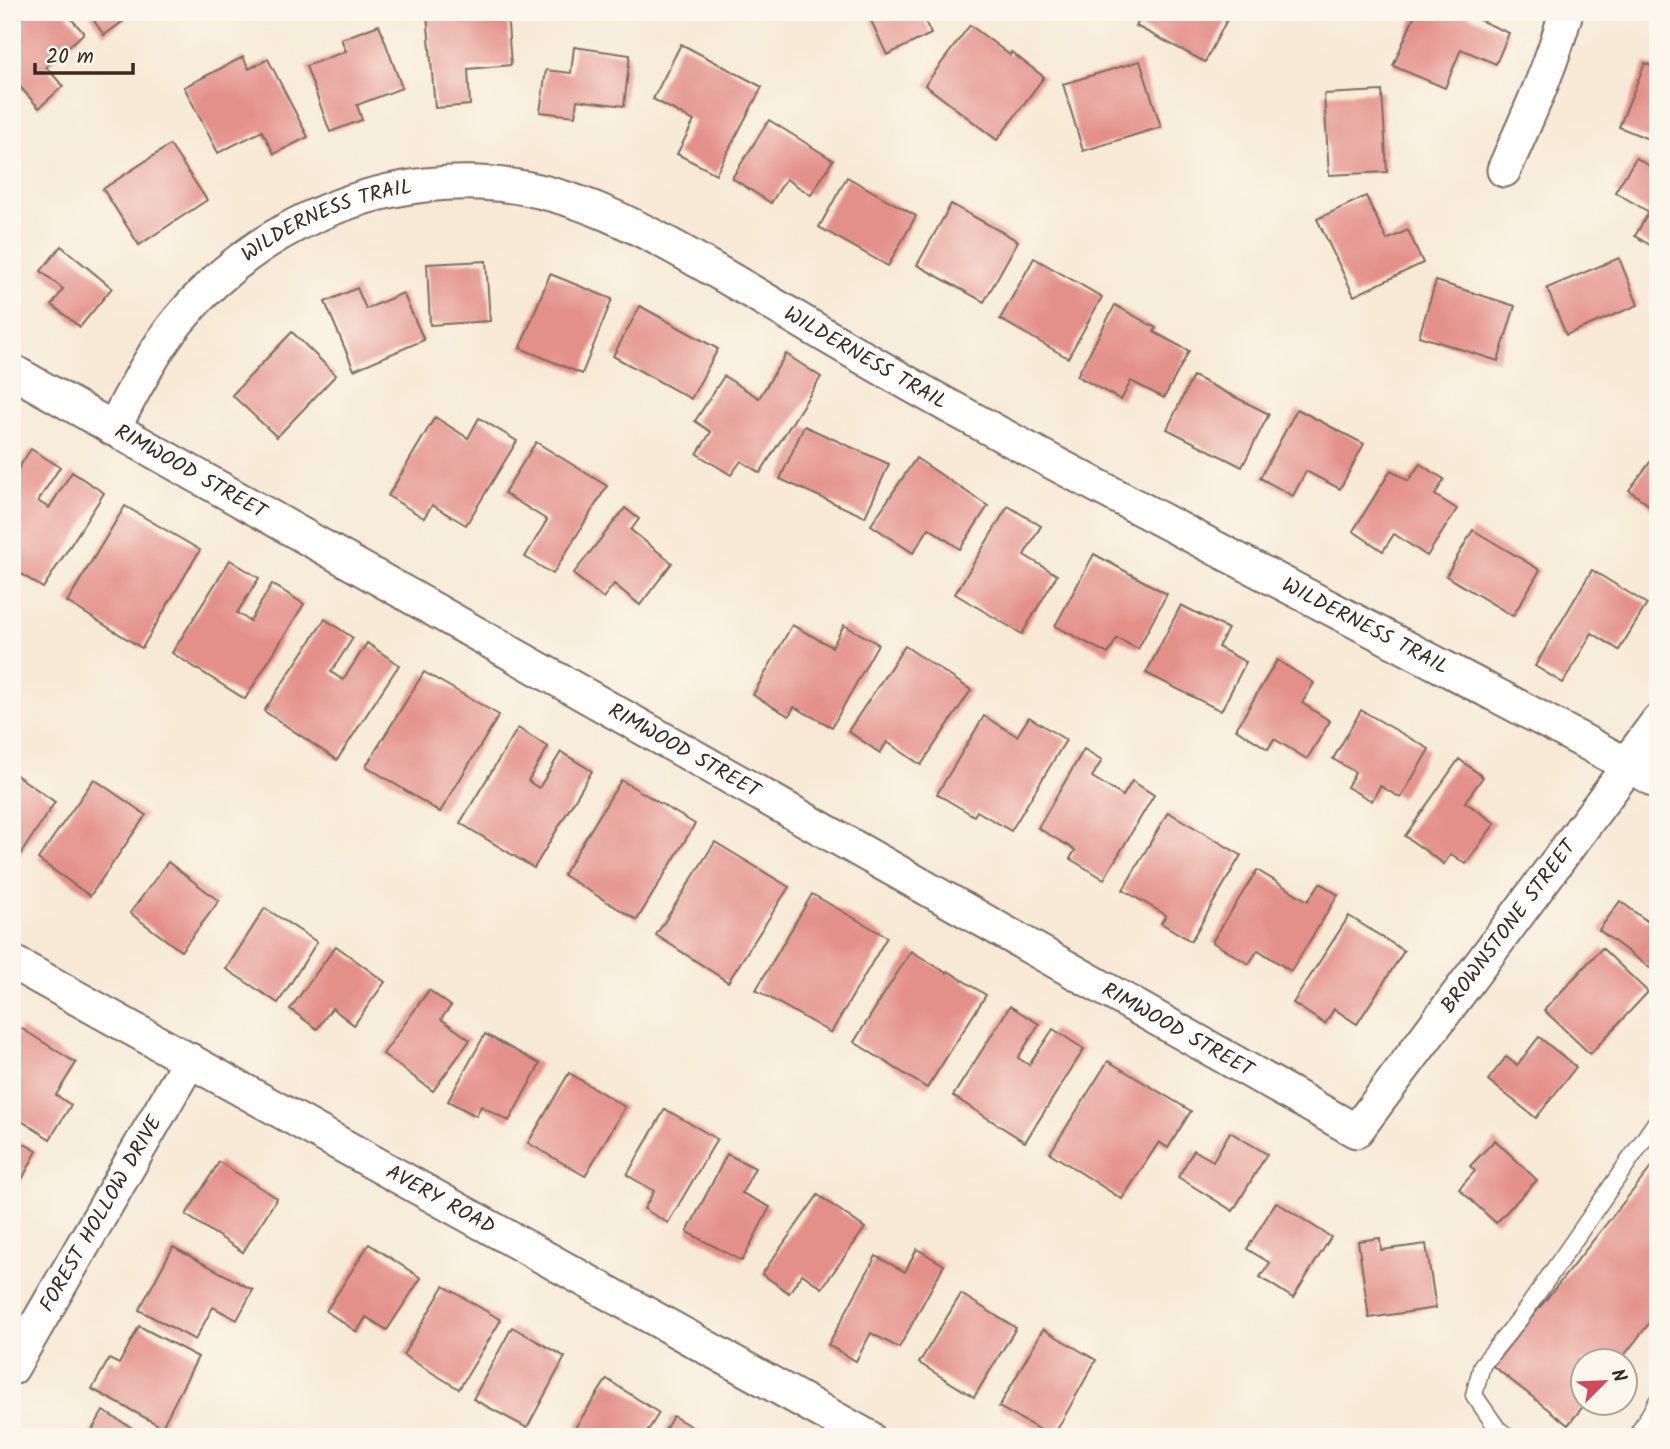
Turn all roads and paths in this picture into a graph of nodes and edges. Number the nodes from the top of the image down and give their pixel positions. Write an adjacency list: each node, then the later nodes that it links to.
1 (1566, 12): 2 (street)
2 (1504, 170)
3 (12, 371): 4 (street, RIMWOOD STREET)
4 (113, 429): 6 (street, WILDERNESS TRAIL); 11 (street, RIMWOOD STREET)
5 (1658, 722): 6 (street, BROWNSTONE STREET)
6 (1626, 764): 7 (street, WILDERNESS TRAIL); 11 (street, BROWNSTONE STREET)
7 (1658, 782)
8 (12, 962): 9 (street, AVERY ROAD)
9 (190, 1060): 12 (street, FOREST HOLLOW DRIVE); 14 (street, AVERY ROAD)
10 (1658, 1119): 15 (lane)
11 (1356, 1131)
12 (12, 1368)
13 (1658, 1400): 16 (lane)
14 (868, 1437)
15 (1508, 1437)
16 (1636, 1437)

